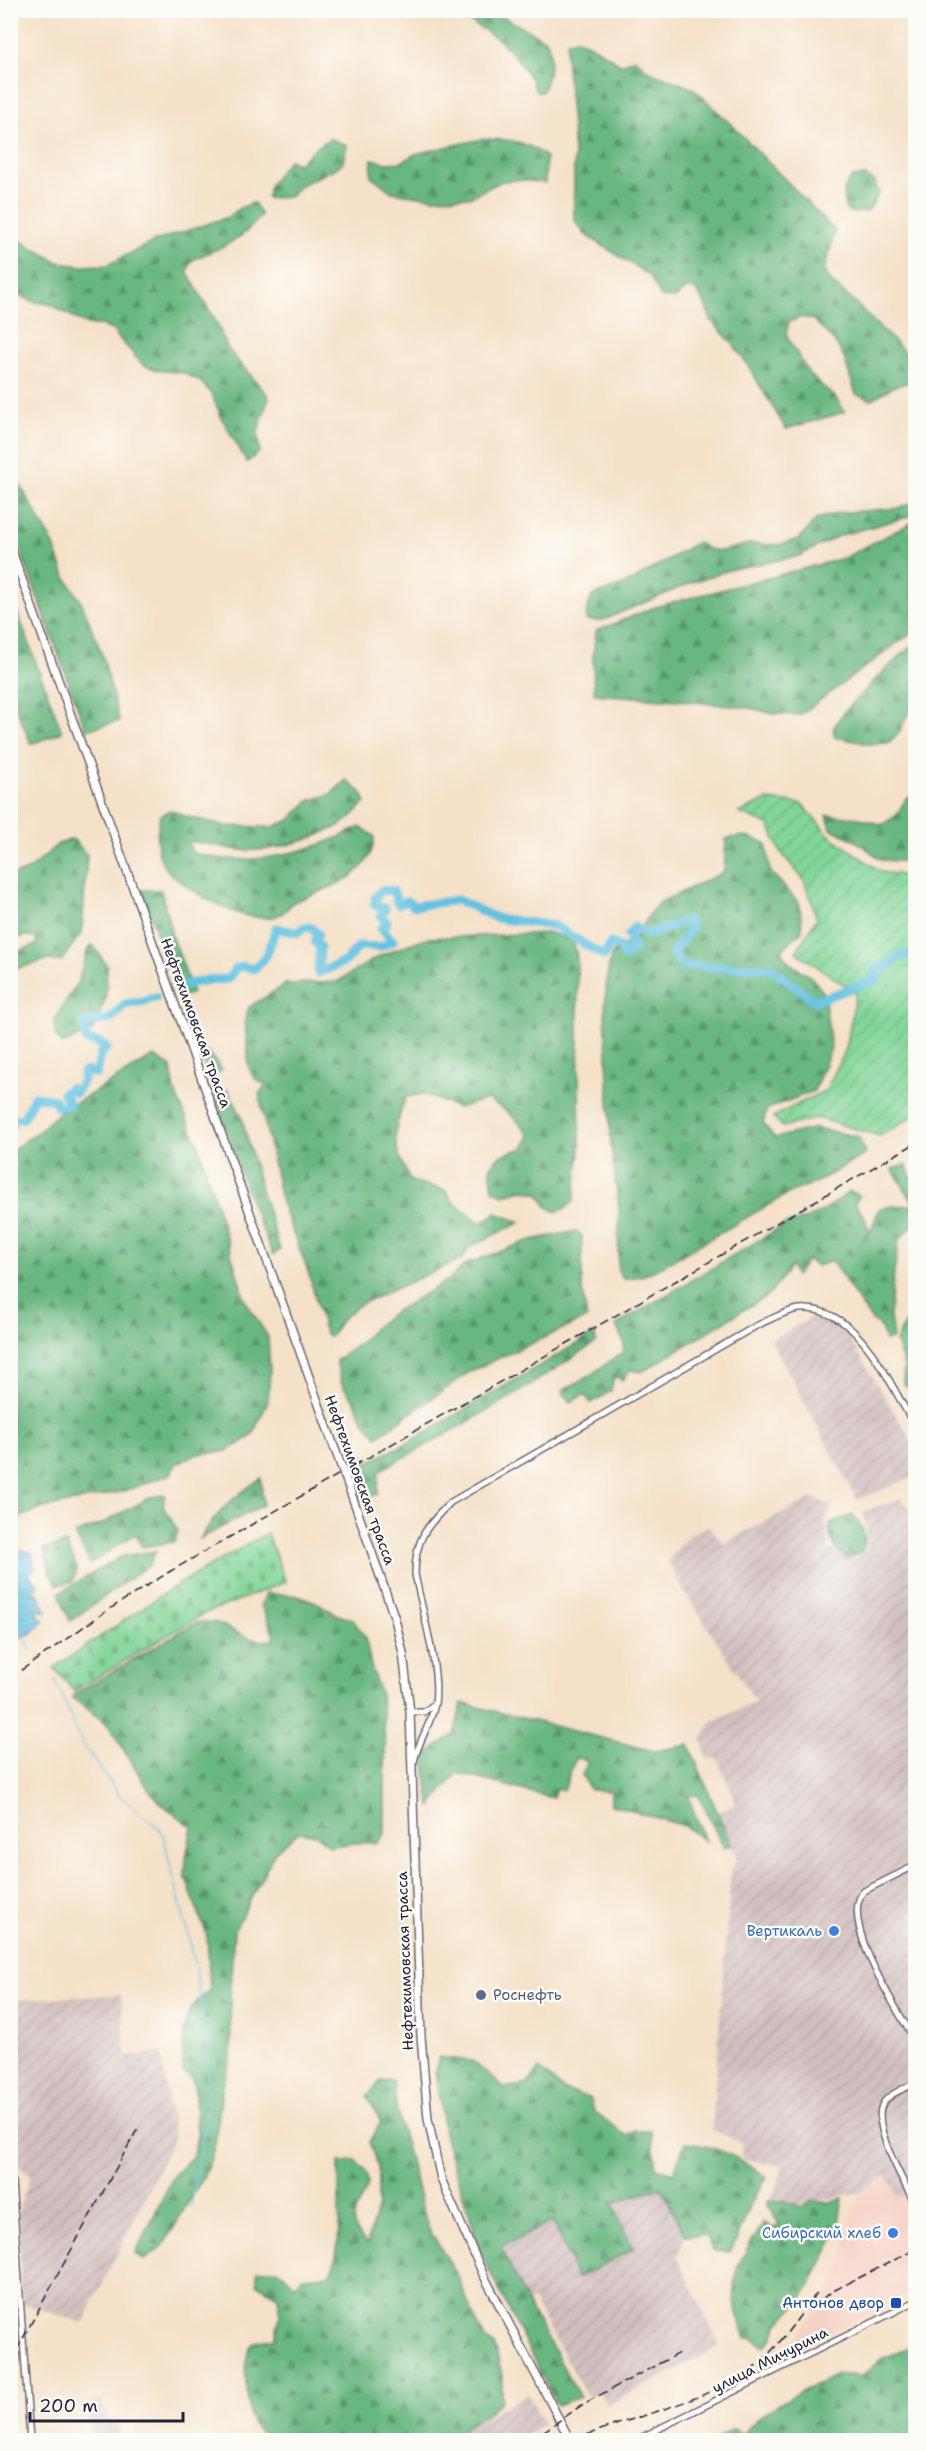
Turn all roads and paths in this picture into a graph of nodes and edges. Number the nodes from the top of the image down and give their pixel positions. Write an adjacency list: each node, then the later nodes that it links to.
1 (10, 546): 4 (main road, Нефтехимовская трасса, bridge)
2 (915, 1428): 3 (street)
3 (435, 1703): 4 (street); 5 (street)
4 (410, 1712): 5 (main road, Нефтехимовская трасса)
5 (413, 1764): 13 (main road, Нефтехимовская трасса)
6 (915, 1865): 7 (street)
7 (915, 2042)
8 (915, 2083): 10 (street)
9 (12, 2180): 12 (street)
10 (915, 2206)
11 (915, 2301): 14 (street, улица Мичурина)
12 (30, 2440)
13 (570, 2440)
14 (636, 2440)

